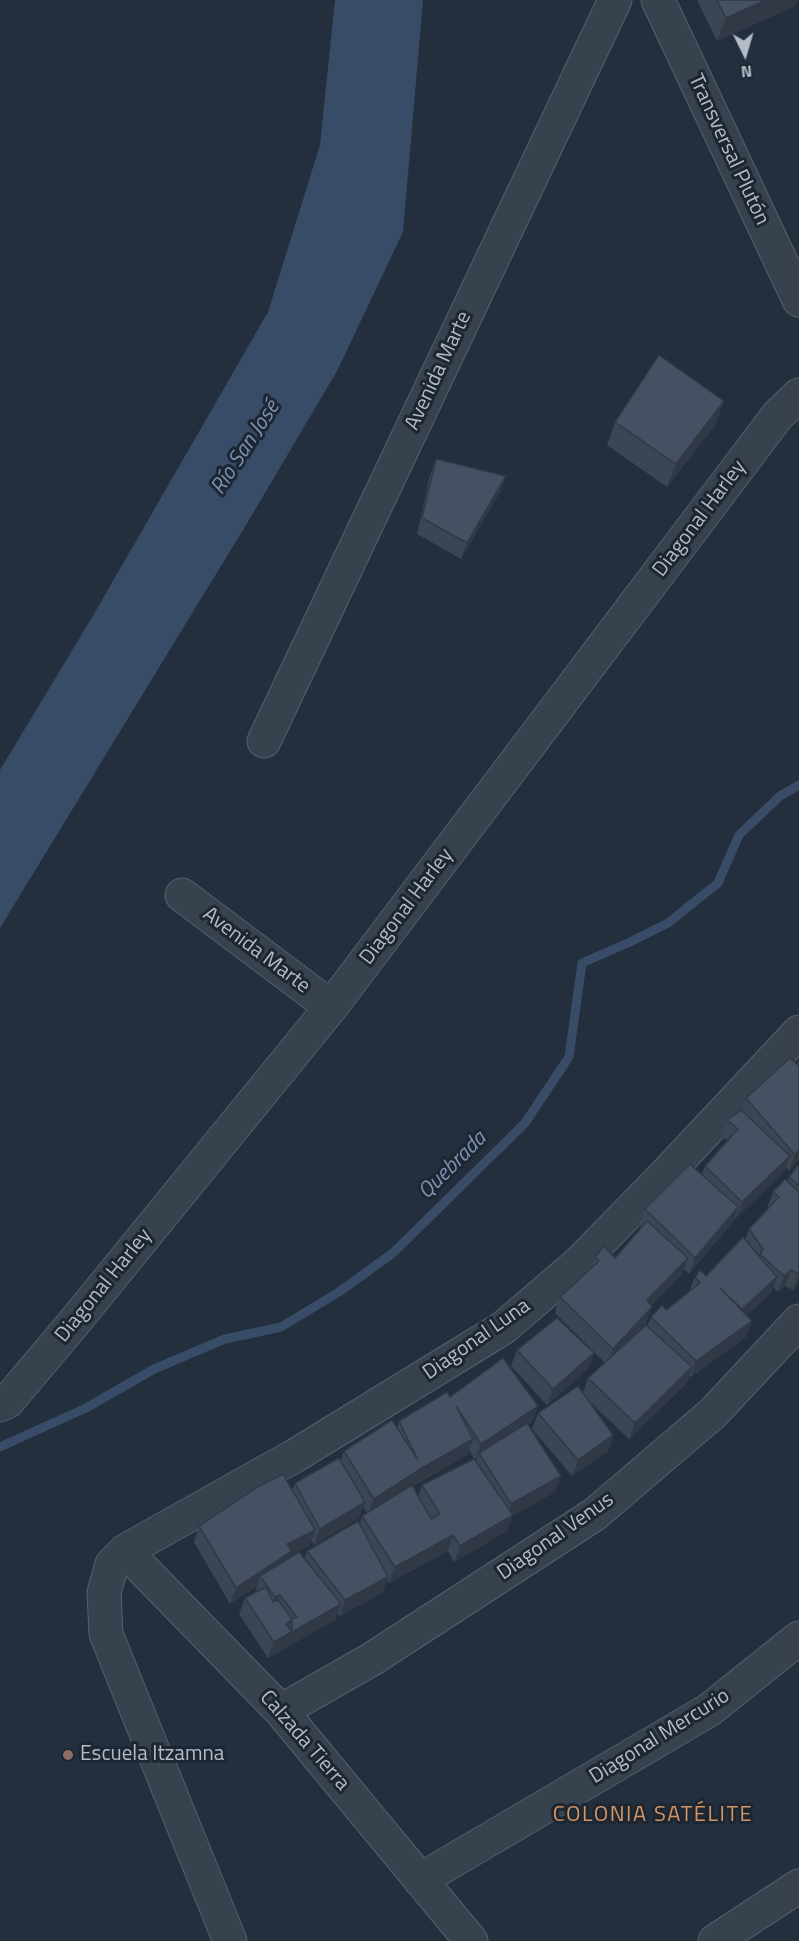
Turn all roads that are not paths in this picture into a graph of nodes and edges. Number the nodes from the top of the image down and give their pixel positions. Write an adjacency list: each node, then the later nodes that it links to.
1 (615, 0): 5 (street, Avenida Marte)
2 (658, 0): 3 (street, Transversal Plutón)
3 (799, 300)
4 (799, 395): 7 (street, Diagonal Harley)
5 (264, 741)
6 (182, 894): 7 (street, Avenida Marte)
7 (331, 1007): 10 (street, Diagonal Harley)
8 (799, 1032): 11 (street, Diagonal Luna)
9 (799, 1321): 13 (street, Diagonal Venus)
10 (0, 1406)
11 (125, 1551): 13 (street, Calzada Tierra); 16 (street)
12 (799, 1638): 14 (street, Diagonal Mercurio)
13 (281, 1711): 14 (street, Calzada Tierra)
14 (420, 1880): 17 (street, Calzada Tierra)
15 (799, 1886): 18 (street)
16 (230, 1941)
17 (471, 1941)
18 (715, 1941)

